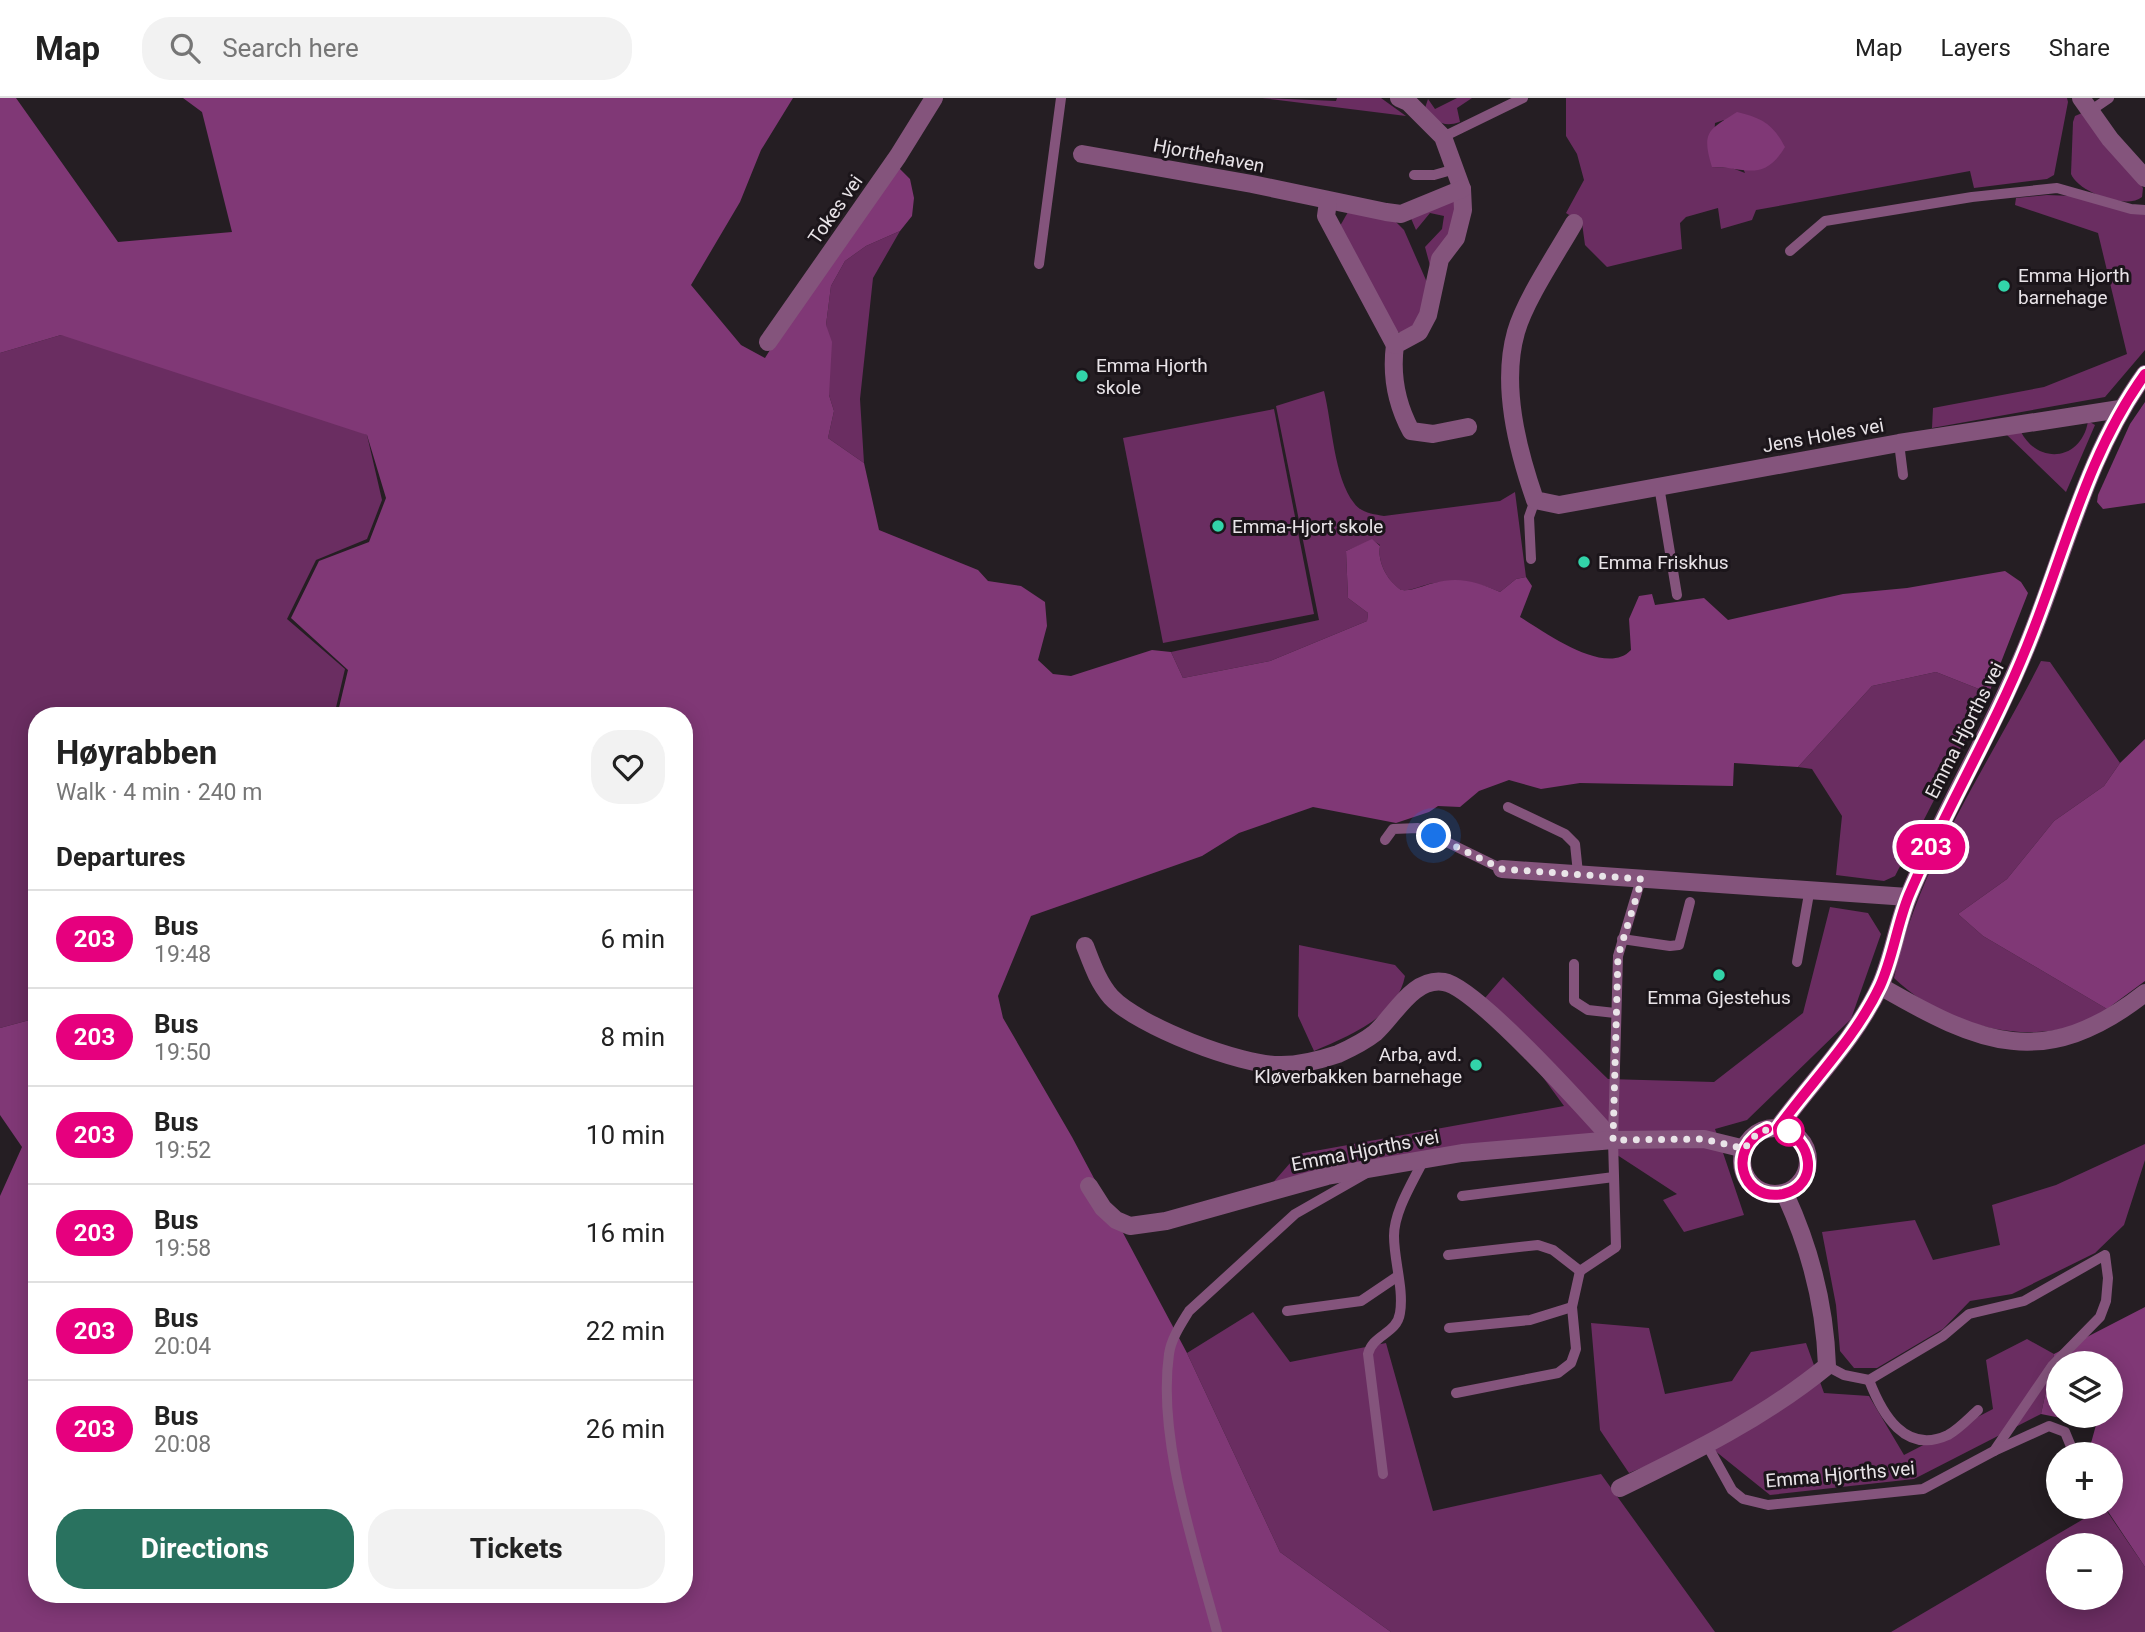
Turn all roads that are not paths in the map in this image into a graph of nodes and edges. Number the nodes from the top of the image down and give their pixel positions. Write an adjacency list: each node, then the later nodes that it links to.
1 (934, 98): 18 (street, Tokes vei)
2 (1062, 98): 17 (lane)
3 (1523, 98): 7 (lane)
4 (2109, 98): 6 (lane)
5 (1407, 99): 7 (street)
6 (2086, 105): 11 (street)
7 (1443, 137): 9 (street)
8 (1082, 154): 13 (street, Hjorthehaven)
9 (1455, 169): 10 (lane); 12 (street)
10 (1414, 175)
11 (2145, 178)
12 (1462, 189): 13 (street, Hjorthehaven); 19 (street)
13 (1328, 202): 19 (street)
14 (2145, 210): 16 (lane)
15 (1574, 223): 26 (street)
16 (1790, 251)
17 (1039, 264)
18 (768, 342)
19 (1395, 345): 22 (street)
20 (2145, 374): 21 (street, Emma Hjorths vei)
21 (2120, 408): 23 (street, Jens Holes vei); 35 (street, Emma Hjorths vei)
22 (1468, 427)
23 (1899, 443): 24 (lane); 25 (street, Jens Holes vei)
24 (1903, 475)
25 (1659, 486): 26 (street, Jens Holes vei); 28 (lane)
26 (1535, 500): 27 (lane)
27 (1531, 558)
28 (1677, 595)
29 (1508, 807): 32 (lane)
30 (1385, 840): 31 (lane)
31 (1502, 869): 32 (street)
32 (1578, 873): 33 (street)
33 (1642, 879): 34 (street); 37 (lane)
34 (1810, 888): 35 (street); 39 (lane)
35 (1908, 897): 41 (street, Emma Hjorths vei)
36 (1690, 902): 37 (lane)
37 (1622, 939): 43 (lane)
38 (1086, 946): 45 (street)
39 (1797, 962)
40 (1574, 964): 43 (lane)
41 (1880, 986): 42 (street); 44 (street, Emma Hjorths vei)
42 (2145, 993)
43 (1615, 1013): 45 (lane)
44 (1778, 1128): 46 (street); 51 (street)
45 (1613, 1140): 46 (street, Emma Hjorths vei); 47 (street, Emma Hjorths vei); 49 (lane)
46 (1745, 1149): 51 (street)
47 (1424, 1160): 48 (street, Emma Hjorths vei); 55 (lane)
48 (1377, 1167): 50 (street, Emma Hjorths vei); 68 (lane)
49 (1614, 1177): 52 (lane); 54 (lane)
50 (1089, 1186)
51 (1785, 1194): 59 (street)
52 (1462, 1196)
53 (1448, 1255): 54 (lane)
54 (1580, 1271): 56 (lane)
55 (1398, 1276): 57 (lane); 66 (lane)
56 (1573, 1307): 58 (lane); 61 (lane)
57 (1287, 1311)
58 (1449, 1328)
59 (1827, 1366): 60 (lane); 64 (street)
60 (1869, 1380): 62 (lane); 65 (lane, Emma Hjorths vei)
61 (1456, 1393)
62 (1978, 1410)
63 (2069, 1442): 65 (lane)
64 (1707, 1445): 65 (lane, Emma Hjorths vei); 67 (street)
65 (1994, 1451)
66 (1382, 1474)
67 (1619, 1488)
68 (1217, 1632)

